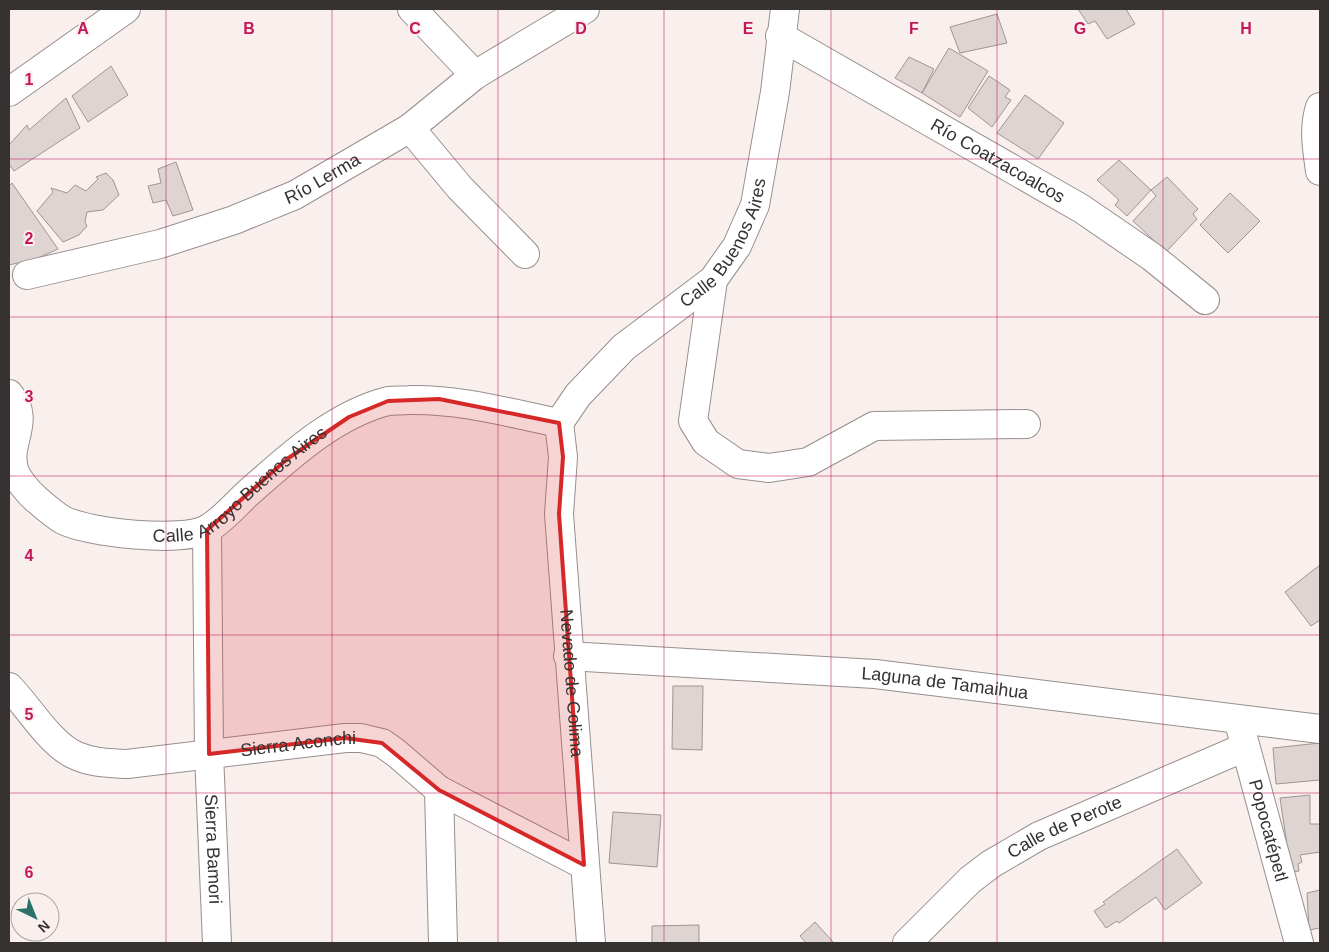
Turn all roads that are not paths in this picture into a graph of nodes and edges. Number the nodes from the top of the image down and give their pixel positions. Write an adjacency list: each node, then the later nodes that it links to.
1 (126, 9): 7 (street)
2 (412, 9): 6 (street)
3 (585, 9): 6 (street, Río Lerma)
4 (785, 9): 5 (street, Calle Buenos Aires)
5 (780, 36): 13 (street, Calle Buenos Aires); 14 (street, Río Coatzacoalcos)
6 (475, 76): 9 (street, Río Lerma)
7 (9, 92)
8 (1320, 107): 10 (street)
9 (410, 128): 11 (street); 12 (street, Río Lerma)
10 (1320, 171)
11 (525, 254)
12 (27, 275)
13 (713, 280): 16 (street, Calle Buenos Aires); 17 (street)
14 (1205, 300)
15 (9, 394): 18 (street, Calle Arroyo Buenos Aires)
16 (559, 423): 18 (street, Calle Arroyo Buenos Aires); 19 (street, Nevado de Colima)
17 (1026, 424)
18 (207, 530): 24 (street, Sierra Bamori)
19 (568, 656): 21 (street, Laguna de Tamaihua); 26 (street, Nevado de Colima)
20 (9, 687): 24 (street, Sierra Aconchi)
21 (1237, 718): 22 (street, Laguna de Tamaihua); 23 (street, Popocatépetl)
22 (1320, 729)
23 (1245, 747): 30 (street, Calle de Perote); 31 (street, Popocatépetl)
24 (209, 754): 25 (street, Sierra Aconchi); 27 (street, Sierra Bamori)
25 (439, 790): 26 (street, Sierra Aconchi); 28 (street)
26 (584, 865): 29 (street, Nevado de Colima)
27 (217, 943)
28 (443, 943)
29 (591, 943)
30 (907, 943)
31 (1299, 943)

